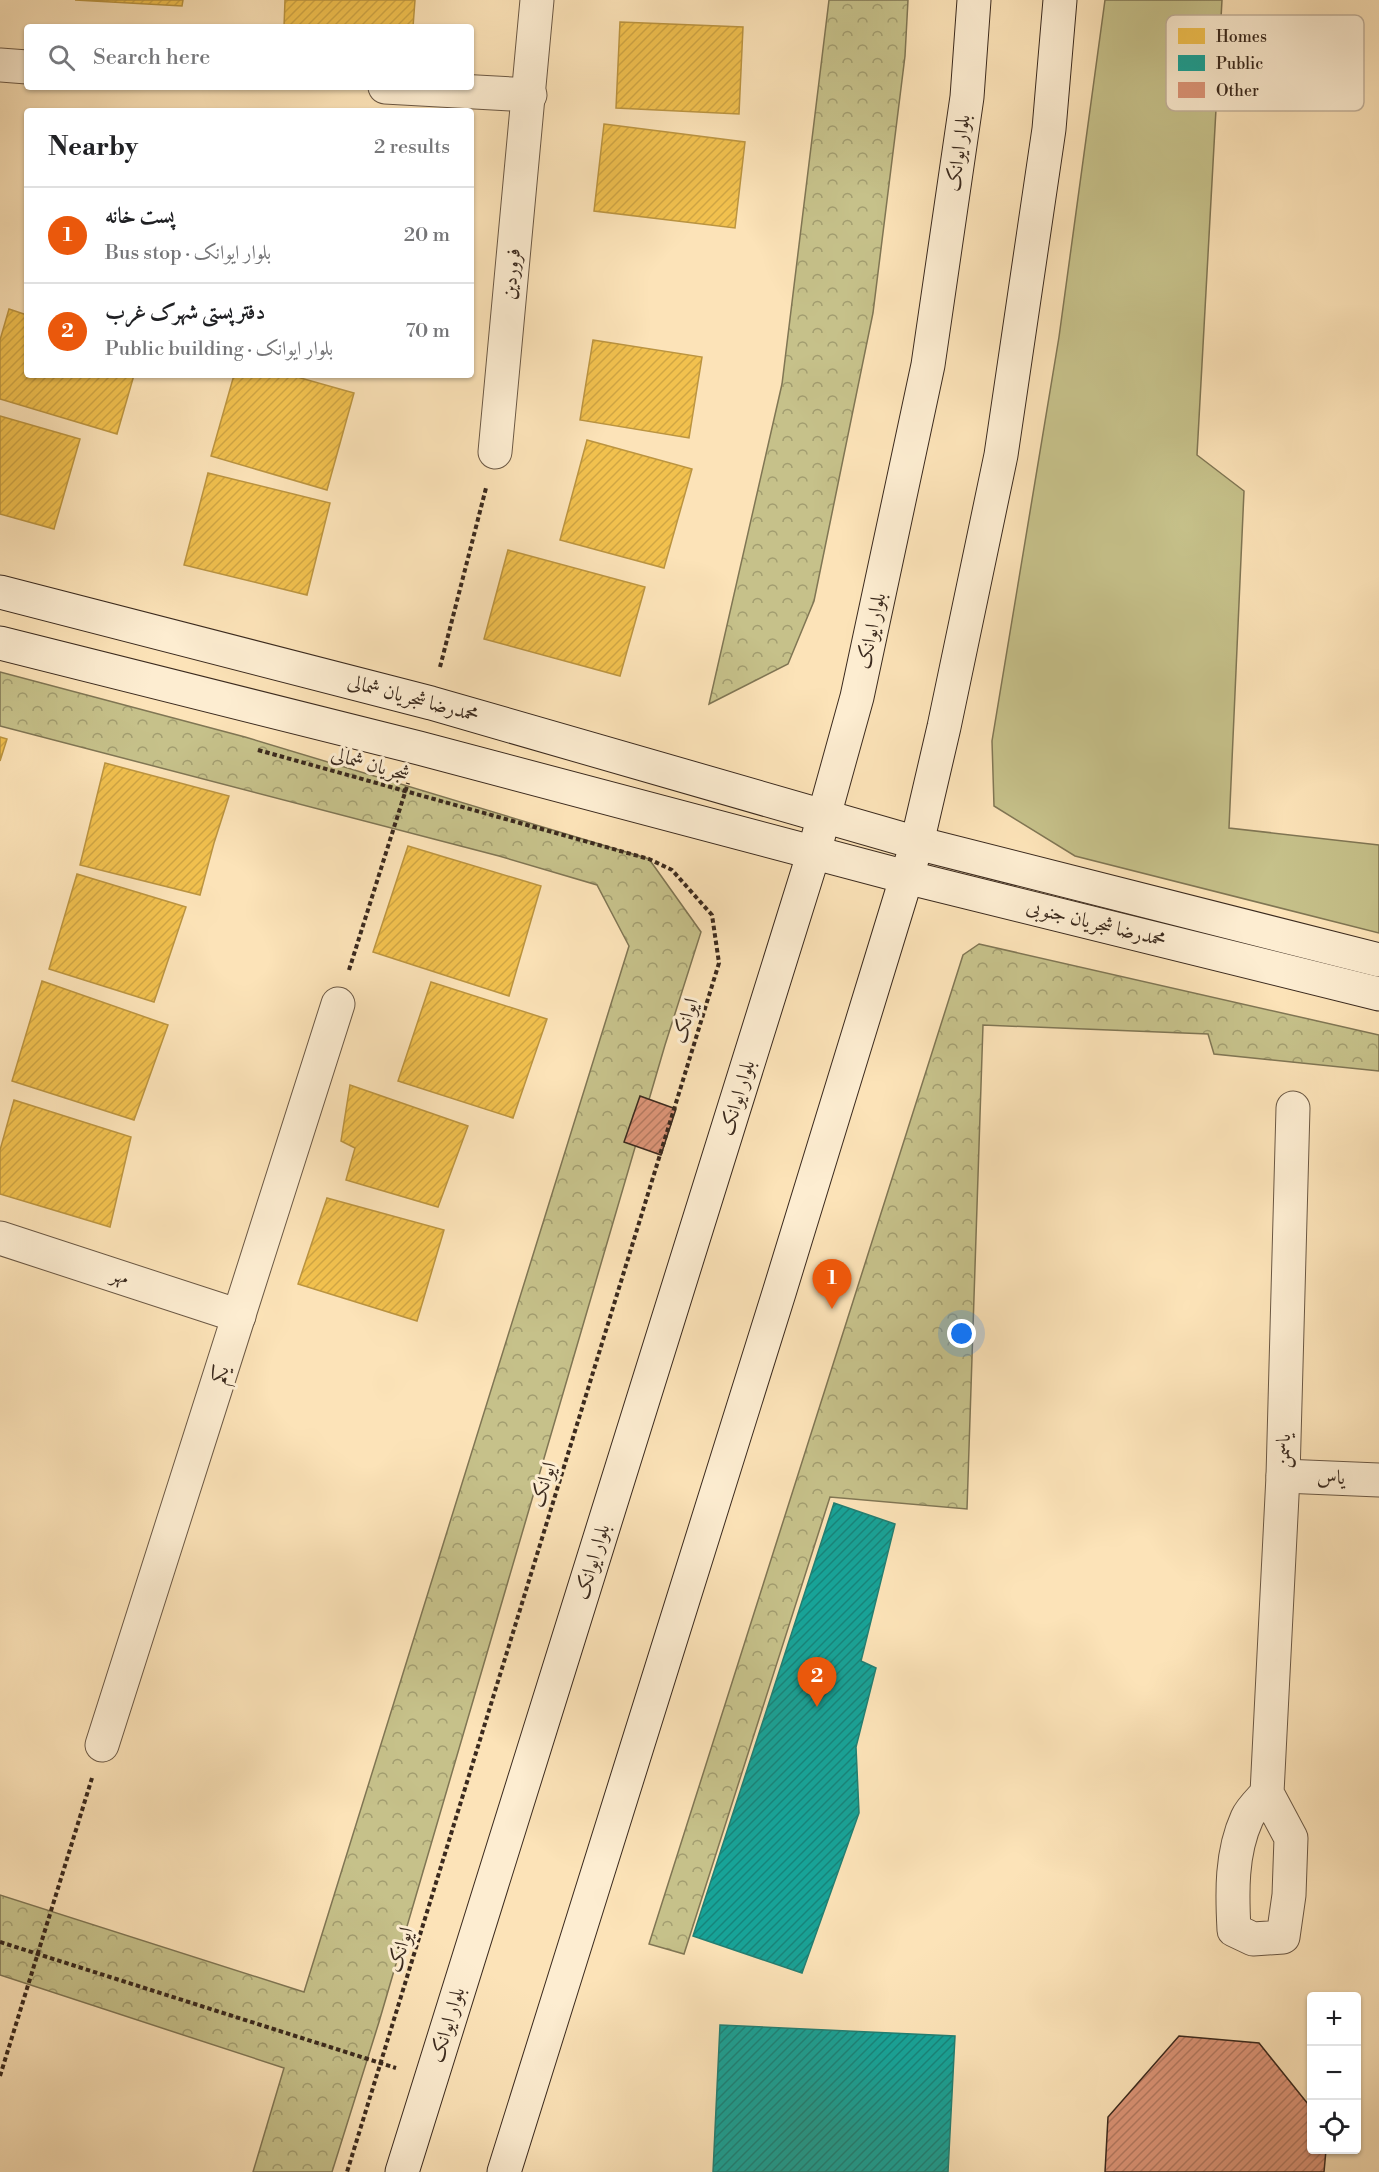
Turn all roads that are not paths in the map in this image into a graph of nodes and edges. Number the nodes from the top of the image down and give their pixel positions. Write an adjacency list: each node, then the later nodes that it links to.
1 (537, 0): 7 (street, فروردین)
2 (974, 0): 11 (street, بلوار ایوانک)
3 (1060, 0): 12 (street)
4 (0, 65): 5 (street)
5 (24, 67)
6 (440, 90): 7 (street)
7 (530, 95): 8 (street, فروردین)
8 (495, 452)
9 (0, 592): 11 (street, محمدرضا شجریان شمالی)
10 (0, 643): 13 (street)
11 (824, 816): 12 (street, محمدرضا شجریان شمالی); 13 (street, بلوار ایوانک)
12 (917, 843): 14 (street); 15 (street, محمدرضا شجریان جنوبی)
13 (814, 852): 14 (street, محمدرضا شجریان جنوبی); 25 (street, بلوار ایوانک)
14 (906, 877): 16 (street, محمدرضا شجریان جنوبی); 26 (street)
15 (1379, 960)
16 (1379, 994)
17 (338, 1004): 20 (street, یکم)
18 (1293, 1108): 21 (street, یاسمن)
19 (0, 1238): 20 (street, مهر)
20 (239, 1316): 23 (street, یکم)
21 (1283, 1476): 22 (street, یاس); 24 (street, یاسمن)
22 (1379, 1480)
23 (102, 1745)
24 (1267, 1793)
25 (402, 2172)
26 (504, 2172)

